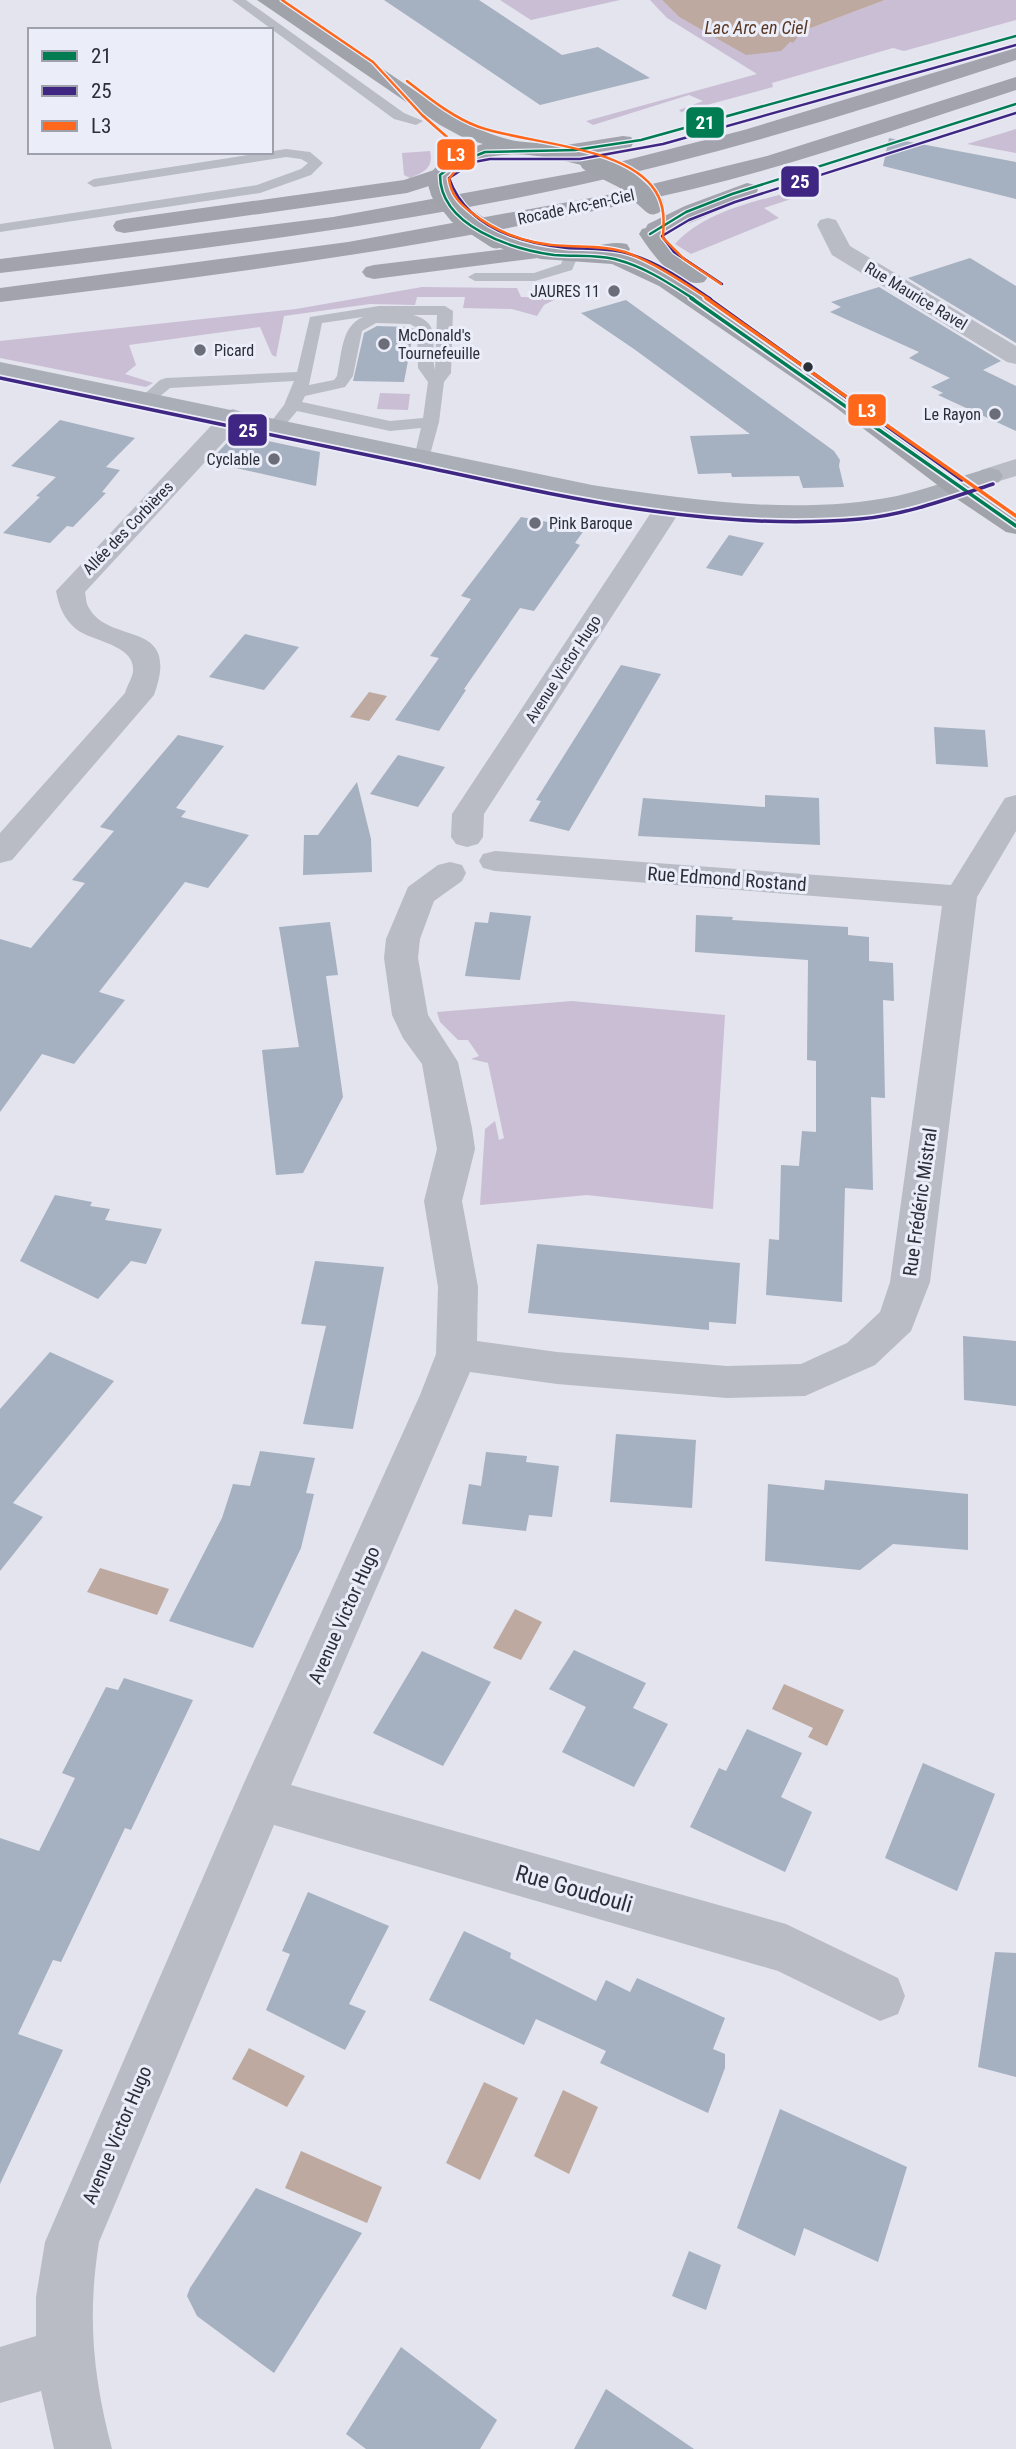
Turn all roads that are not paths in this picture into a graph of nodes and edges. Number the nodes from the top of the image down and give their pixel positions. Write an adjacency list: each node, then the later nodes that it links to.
1 (237, 0): 4 (lane)
2 (267, 0): 3 (main road)
3 (303, 24): 5 (lane); 8 (main road)
4 (272, 28)
5 (274, 30): 11 (lane)
6 (1016, 36): 13 (highway)
7 (1016, 54): 22 (highway, Rocade Arc-en-Ciel)
8 (367, 69): 11 (main road); 12 (main road)
9 (1016, 83): 25 (highway, Rocade Arc-en-Ciel)
10 (1016, 104): 18 (highway)
11 (416, 121): 14 (main road)
12 (514, 147): 13 (main road); 14 (main road)
13 (560, 152): 18 (main road, bridge)
14 (444, 177): 19 (highway); 20 (main road, bridge)
15 (94, 183): 17 (lane)
16 (828, 225): 26 (street, Rue Maurice Ravel)
17 (0, 228)
18 (653, 231): 21 (main road); 37 (main road)
19 (0, 241)
20 (538, 252): 21 (main road); 23 (highway)
21 (582, 255): 24 (lane); 38 (main road)
22 (0, 266)
23 (358, 275)
24 (475, 276)
25 (0, 295)
26 (1016, 356)
27 (0, 369): 31 (street)
28 (304, 376): 29 (lane); 30 (lane); 31 (lane)
29 (436, 382): 30 (lane); 33 (lane)
30 (295, 398): 33 (lane); 34 (lane)
31 (147, 399): 32 (street)
32 (233, 418): 34 (street); 44 (street, Allée des Corbières)
33 (431, 422): 35 (lane)
34 (275, 427): 35 (street)
35 (422, 458): 40 (street)
36 (1016, 467): 37 (street)
37 (990, 476): 38 (street); 39 (main road)
38 (957, 486): 40 (street); 41 (main road)
39 (1016, 496)
40 (670, 505): 43 (street, Avenue Victor Hugo)
41 (1016, 526)
42 (1016, 805): 47 (street, Rue Frédéric Mistral)
43 (467, 837): 45 (street); 46 (street)
44 (0, 853)
45 (495, 861): 46 (street); 47 (street, Rue Edmond Rostand)
46 (450, 873): 48 (street, Avenue Victor Hugo)
47 (960, 897): 48 (street, Rue Frédéric Mistral)
48 (456, 1354): 49 (street, Avenue Victor Hugo)
49 (261, 1799): 50 (street, Rue Goudouli); 51 (street, Avenue Victor Hugo)
50 (880, 1996)
51 (64, 2356): 52 (street); 53 (street, Avenue Victor Hugo)
52 (0, 2375)
53 (83, 2449)

